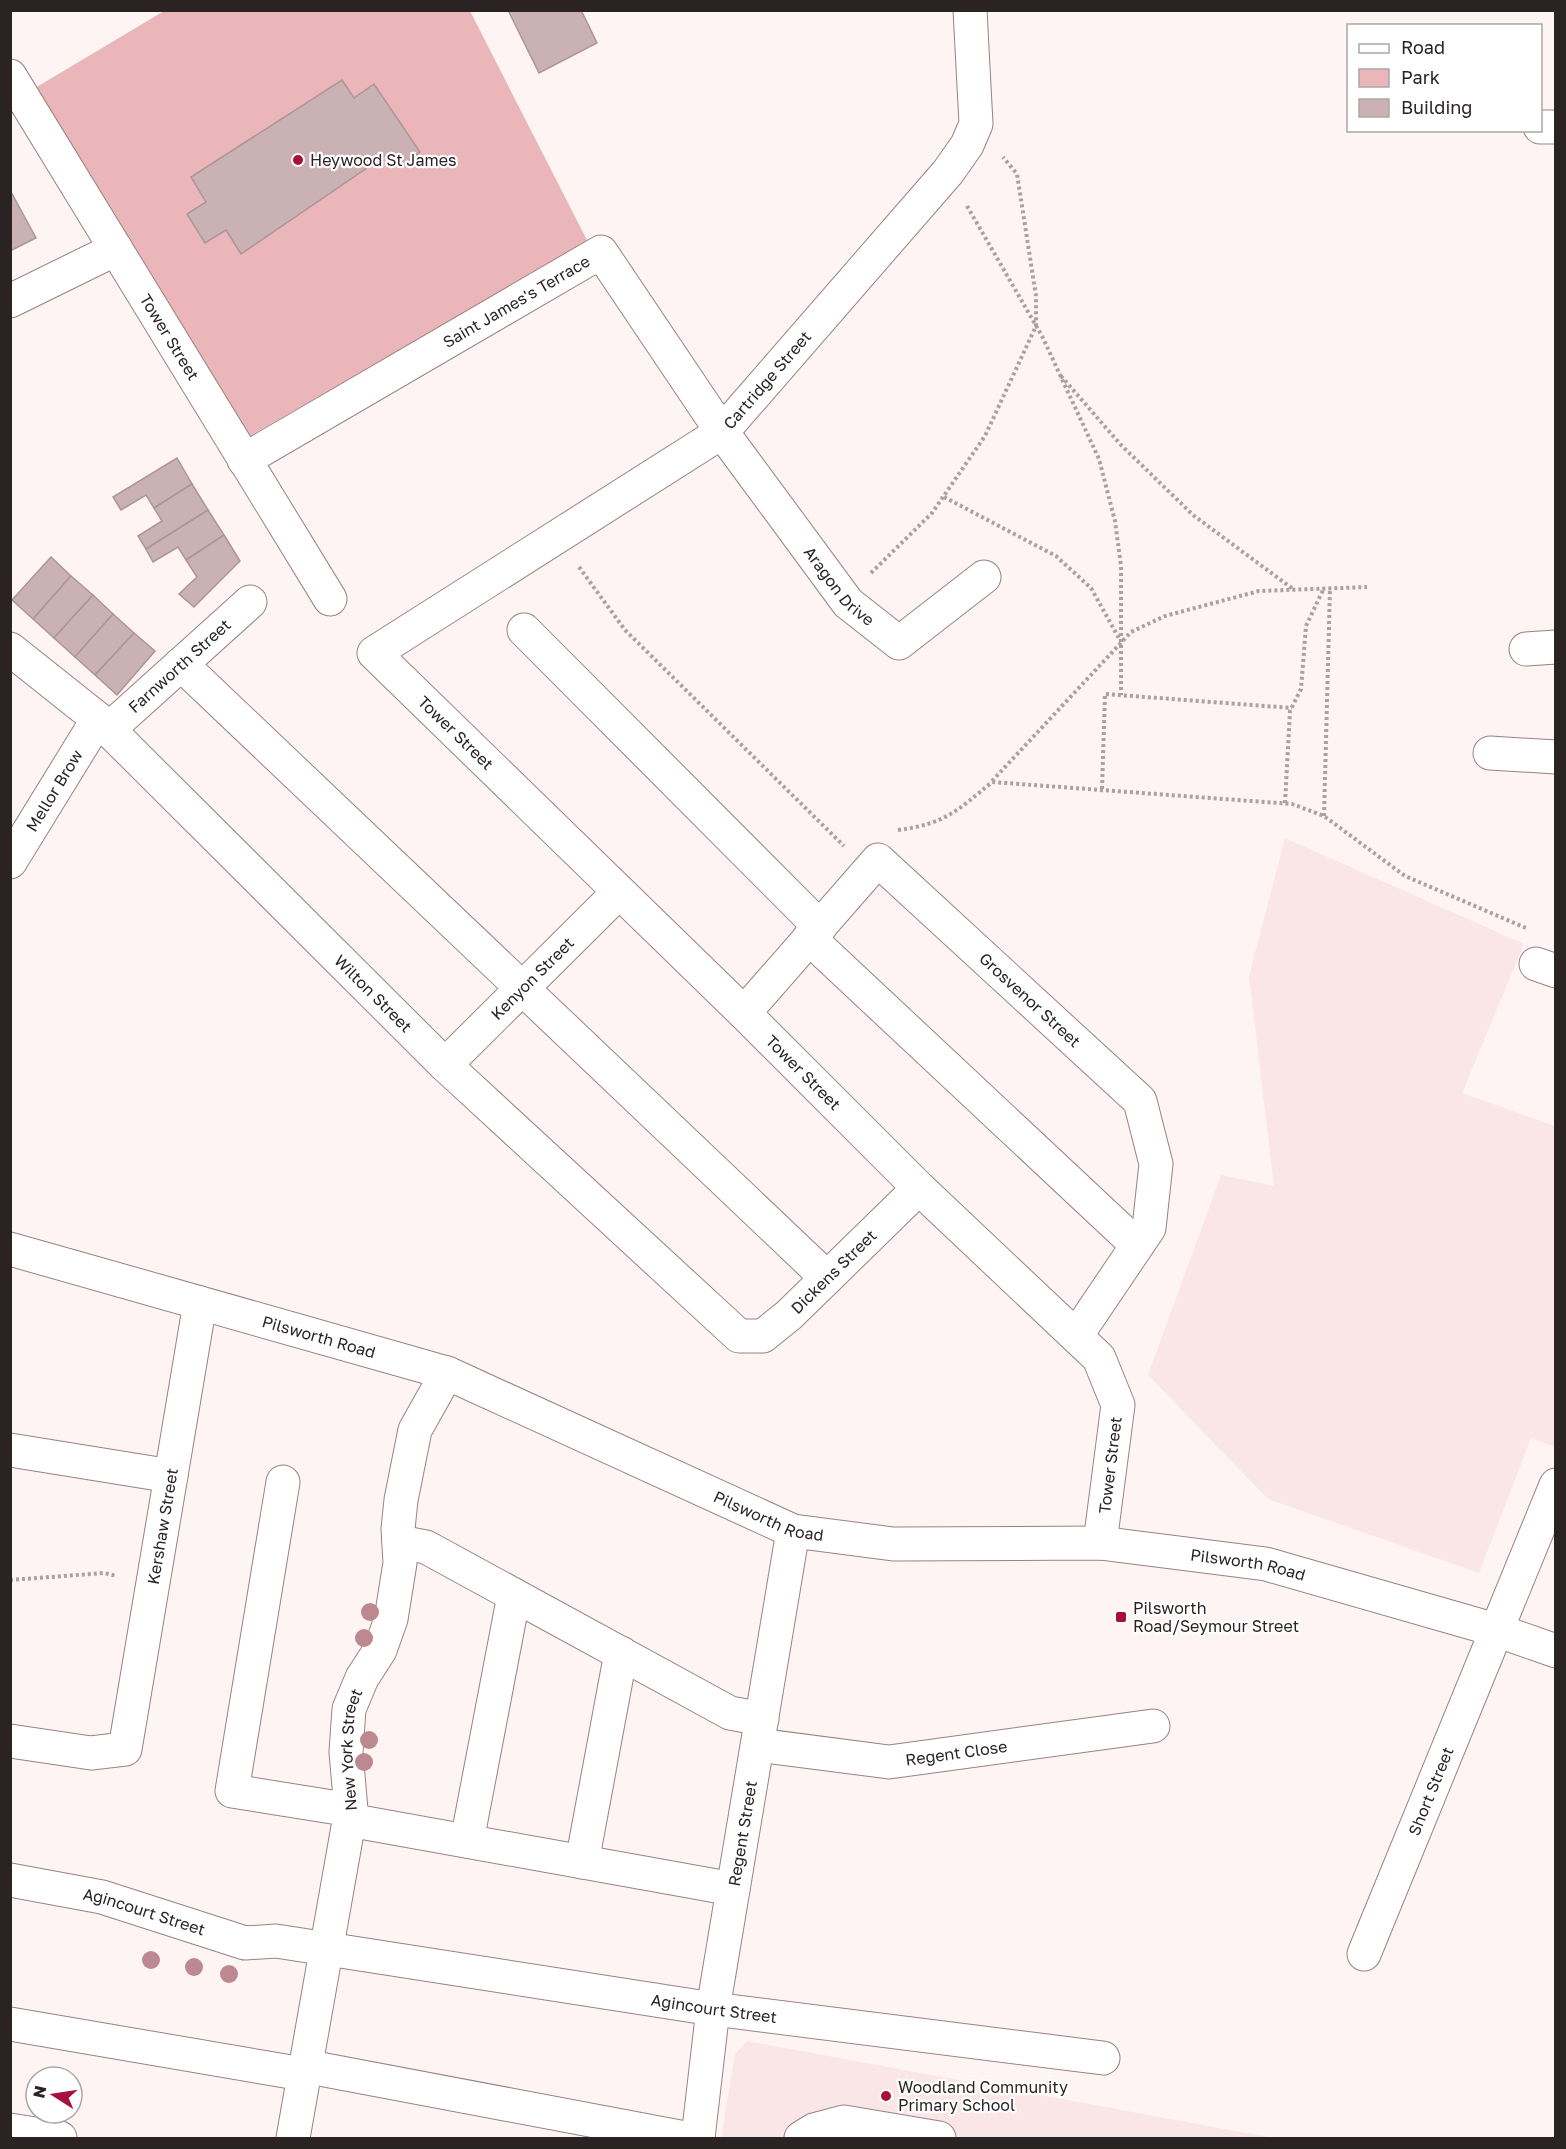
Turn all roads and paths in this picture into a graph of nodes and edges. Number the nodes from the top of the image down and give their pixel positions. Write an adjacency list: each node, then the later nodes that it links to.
1 (970, 10): 3 (street, Cartridge Street)
2 (10, 76): 5 (street, Tower Street)
3 (976, 124): 4 (street, Cartridge Street); 7 (path)
4 (948, 172): 7 (path); 9 (street, Cartridge Street)
5 (116, 249): 6 (street); 10 (street, Tower Street)
6 (10, 301)
7 (1036, 326): 8 (path); 11 (path)
8 (1057, 371): 17 (path); 22 (path)
9 (722, 432): 10 (street, Saint James's Terrace); 12 (street, Cartridge Street); 18 (street, Aragon Drive)
10 (244, 460): 19 (street, Tower Street)
11 (944, 496): 18 (path); 22 (path)
12 (558, 537): 24 (street, Cartridge Street); 36 (path)
13 (984, 577): 18 (street, Aragon Drive)
14 (1367, 587): 16 (path)
15 (1324, 588): 16 (path); 17 (path); 27 (path)
16 (1330, 588): 34 (path)
17 (1294, 590): 22 (path)
18 (844, 597)
19 (330, 599)
20 (250, 602): 25 (street, Farnworth Street)
21 (524, 630): 39 (street)
22 (1121, 642): 26 (path); 31 (path)
23 (10, 649): 28 (street, Wilton Street)
24 (374, 653): 38 (street, Tower Street)
25 (181, 664): 28 (street, Farnworth Street); 41 (street)
26 (1121, 695): 27 (path); 32 (path)
27 (1292, 708): 33 (path)
28 (103, 724): 37 (street, Mellor Brow); 43 (street, Wilton Street)
29 (1490, 753): 30 (street)
30 (1556, 757)
31 (992, 782): 32 (path); 35 (path)
32 (1102, 789): 33 (path)
33 (1285, 803): 34 (path)
34 (1324, 816): 40 (path)
35 (893, 831)
36 (878, 860): 39 (street); 45 (street, Grosvenor Street)
37 (10, 862)
38 (619, 892): 41 (street, Kenyon Street); 42 (street, Tower Street)
39 (815, 933): 42 (street); 45 (street)
40 (1546, 967)
41 (522, 988): 43 (street, Kenyon Street); 47 (street)
42 (744, 1013): 44 (street, Tower Street)
43 (445, 1065): 49 (street, Wilton Street)
44 (920, 1188): 47 (street, Dickens Street); 50 (street, Tower Street)
45 (1137, 1245): 50 (street, Grosvenor Street)
46 (10, 1249): 48 (street, Pilsworth Road)
47 (827, 1278): 49 (street, Dickens Street)
48 (200, 1304): 51 (street, Pilsworth Road); 53 (street, Kershaw Street)
49 (739, 1336)
50 (1076, 1336): 58 (street, Tower Street)
51 (447, 1373): 56 (street, Pilsworth Road); 57 (street, New York Street)
52 (10, 1450): 53 (street)
53 (171, 1476): 60 (street, Kershaw Street)
54 (283, 1482): 68 (street)
55 (1556, 1485): 62 (street, Short Street)
56 (794, 1531): 58 (street, Pilsworth Road); 66 (street, Regent Street)
57 (399, 1542): 61 (street, Regent Close); 68 (street, New York Street)
58 (1100, 1543): 62 (street, Pilsworth Road)
59 (10, 1580): 60 (path)
60 (153, 1582): 67 (street, Kershaw Street)
61 (514, 1595): 64 (street, Regent Close); 69 (street)
62 (1496, 1630): 63 (street, Pilsworth Road); 74 (street, Short Street)
63 (1556, 1651)
64 (621, 1653): 66 (street, Regent Close); 70 (street)
65 (1153, 1725): 66 (street, Regent Close)
66 (760, 1732): 72 (street, Regent Street)
67 (10, 1741)
68 (350, 1815): 69 (street); 73 (street, New York Street)
69 (467, 1841): 70 (street)
70 (582, 1862): 72 (street)
71 (10, 1880): 73 (street, Agincourt Street)
72 (733, 1889): 75 (street, Regent Street)
73 (326, 1949): 75 (street, Agincourt Street); 78 (street, New York Street)
74 (1364, 1954)
75 (713, 2009): 77 (street, Agincourt Street); 83 (street, Regent Street)
76 (10, 2024): 78 (street)
77 (1103, 2058)
78 (304, 2070): 81 (street, New York Street); 82 (street)
79 (10, 2130): 80 (street)
80 (60, 2139)
81 (293, 2139)
82 (685, 2139)
83 (698, 2139)
84 (801, 2139): 85 (street)
85 (939, 2139)

